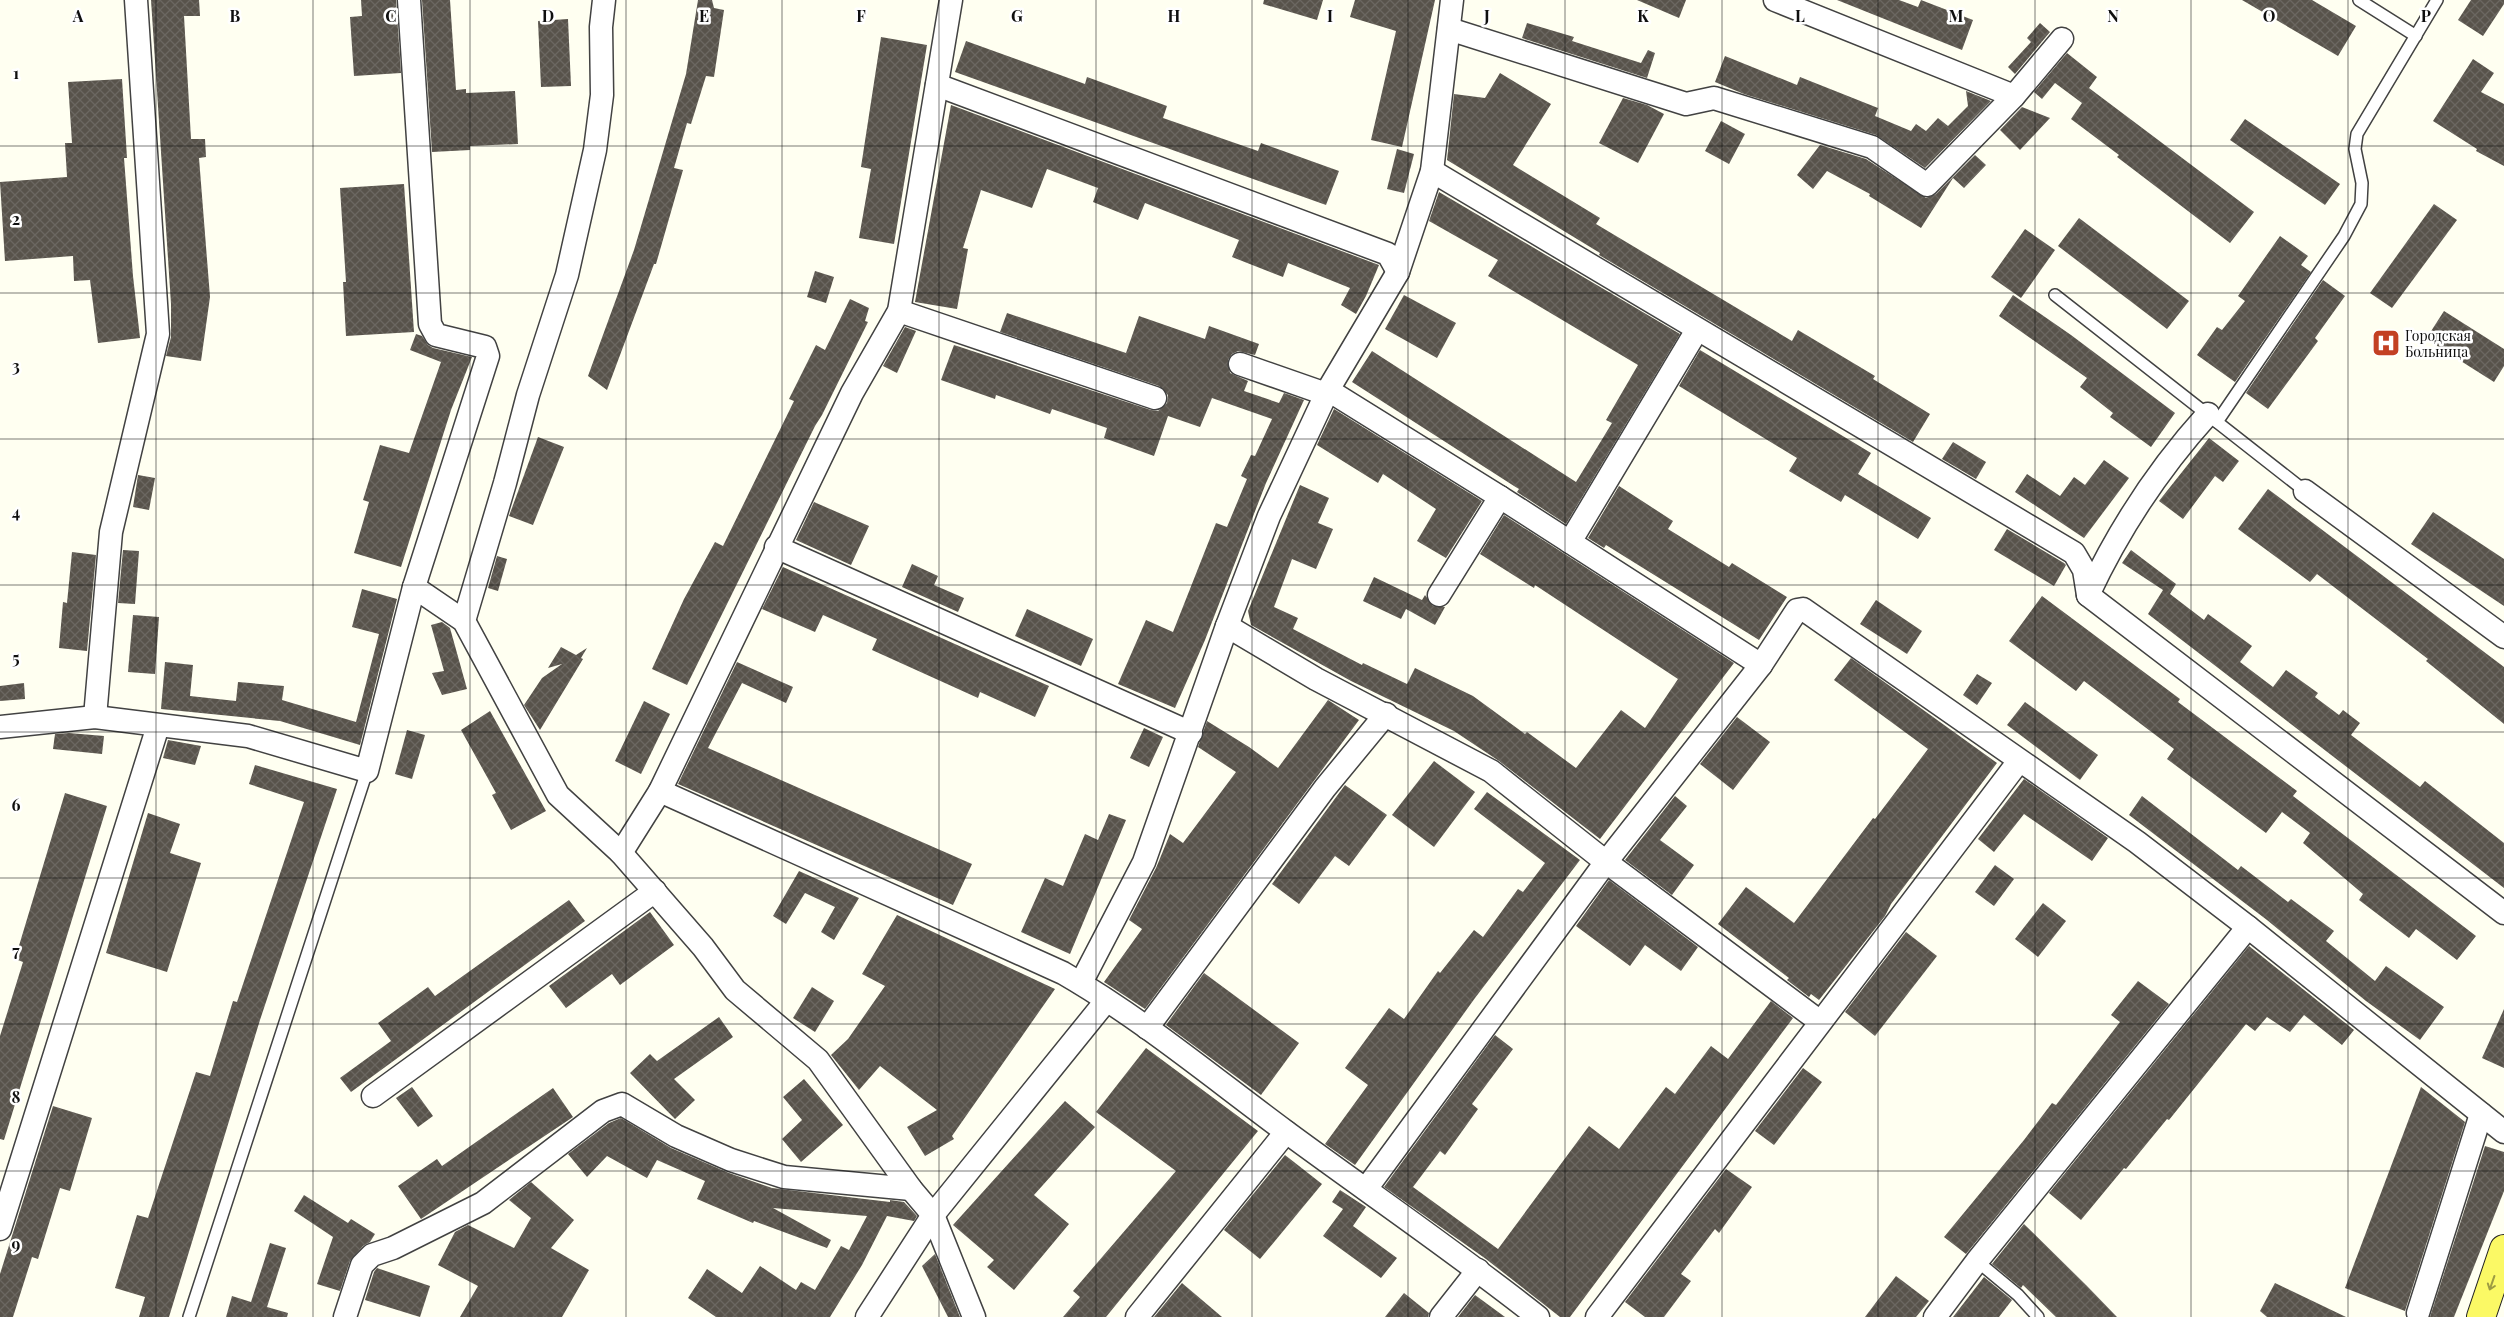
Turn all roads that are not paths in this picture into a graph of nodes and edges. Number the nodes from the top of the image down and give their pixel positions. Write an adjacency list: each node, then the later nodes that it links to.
1 (136, 0): 35 (street)
2 (409, 0): 27 (street)
3 (604, 0): 30 (street)
4 (951, 0): 12 (street)
5 (1452, 0): 9 (street)
6 (1775, 0): 13 (street)
7 (2359, 0): 10 (lane)
8 (2437, 0): 10 (lane)
9 (1449, 29): 13 (street); 14 (street)
10 (2416, 36): 22 (lane)
11 (2062, 39): 13 (street)
12 (936, 84): 15 (street); 17 (street)
13 (2014, 96)
14 (1432, 171): 15 (street); 18 (street)
15 (1398, 272): 20 (street)
16 (2055, 295): 22 (lane)
17 (899, 311): 21 (street); 26 (street)
18 (1697, 330): 25 (street); 29 (street)
19 (1240, 364): 20 (street)
20 (1327, 392): 24 (street); 31 (street)
21 (1155, 398)
22 (2212, 418): 23 (lane); 29 (street)
23 (2305, 491): 32 (street)
24 (1500, 497): 25 (street); 28 (street)
25 (1570, 542): 33 (street)
26 (776, 547): 38 (street); 41 (street)
27 (414, 588): 30 (street); 40 (street)
28 (1440, 594)
29 (2088, 596): 45 (street)
30 (458, 616): 42 (street)
31 (1227, 626): 34 (street); 38 (street)
32 (2504, 637)
33 (1761, 665): 39 (street); 43 (street)
34 (1386, 714): 43 (street); 50 (street)
35 (95, 716): 36 (street); 37 (street)
36 (158, 726): 40 (street); 58 (street)
37 (0, 727)
38 (1191, 733): 47 (street)
39 (2019, 761): 46 (street); 49 (street)
40 (367, 771): 63 (lane)
41 (660, 791): 42 (street); 47 (street)
42 (621, 853): 44 (street)
43 (1606, 862): 49 (street); 56 (street)
44 (655, 891): 51 (street); 55 (street)
45 (2504, 913)
46 (2248, 927): 52 (street); 60 (street)
47 (1081, 983): 48 (street)
48 (1106, 1001): 50 (street); 57 (street)
49 (1820, 1021): 70 (street)
50 (1147, 1028): 53 (street)
51 (373, 1096)
52 (2481, 1114): 54 (street); 62 (street)
53 (1286, 1132): 56 (street); 67 (street)
54 (2504, 1132)
55 (911, 1189): 57 (street); 64 (street)
56 (1366, 1189): 61 (street)
57 (933, 1215): 65 (street); 66 (street)
58 (0, 1229)
59 (2504, 1249): 73 (main road, one-way to 73)
60 (1977, 1261): 71 (street); 72 (lane)
61 (1478, 1270): 68 (street); 69 (street)
62 (2418, 1313)
63 (189, 1317)
64 (345, 1317)
65 (867, 1317)
66 (974, 1317)
67 (1137, 1317)
68 (1441, 1317)
69 (1538, 1317)
70 (1597, 1317)
71 (1935, 1317)
72 (2038, 1317)
73 (2481, 1317)

